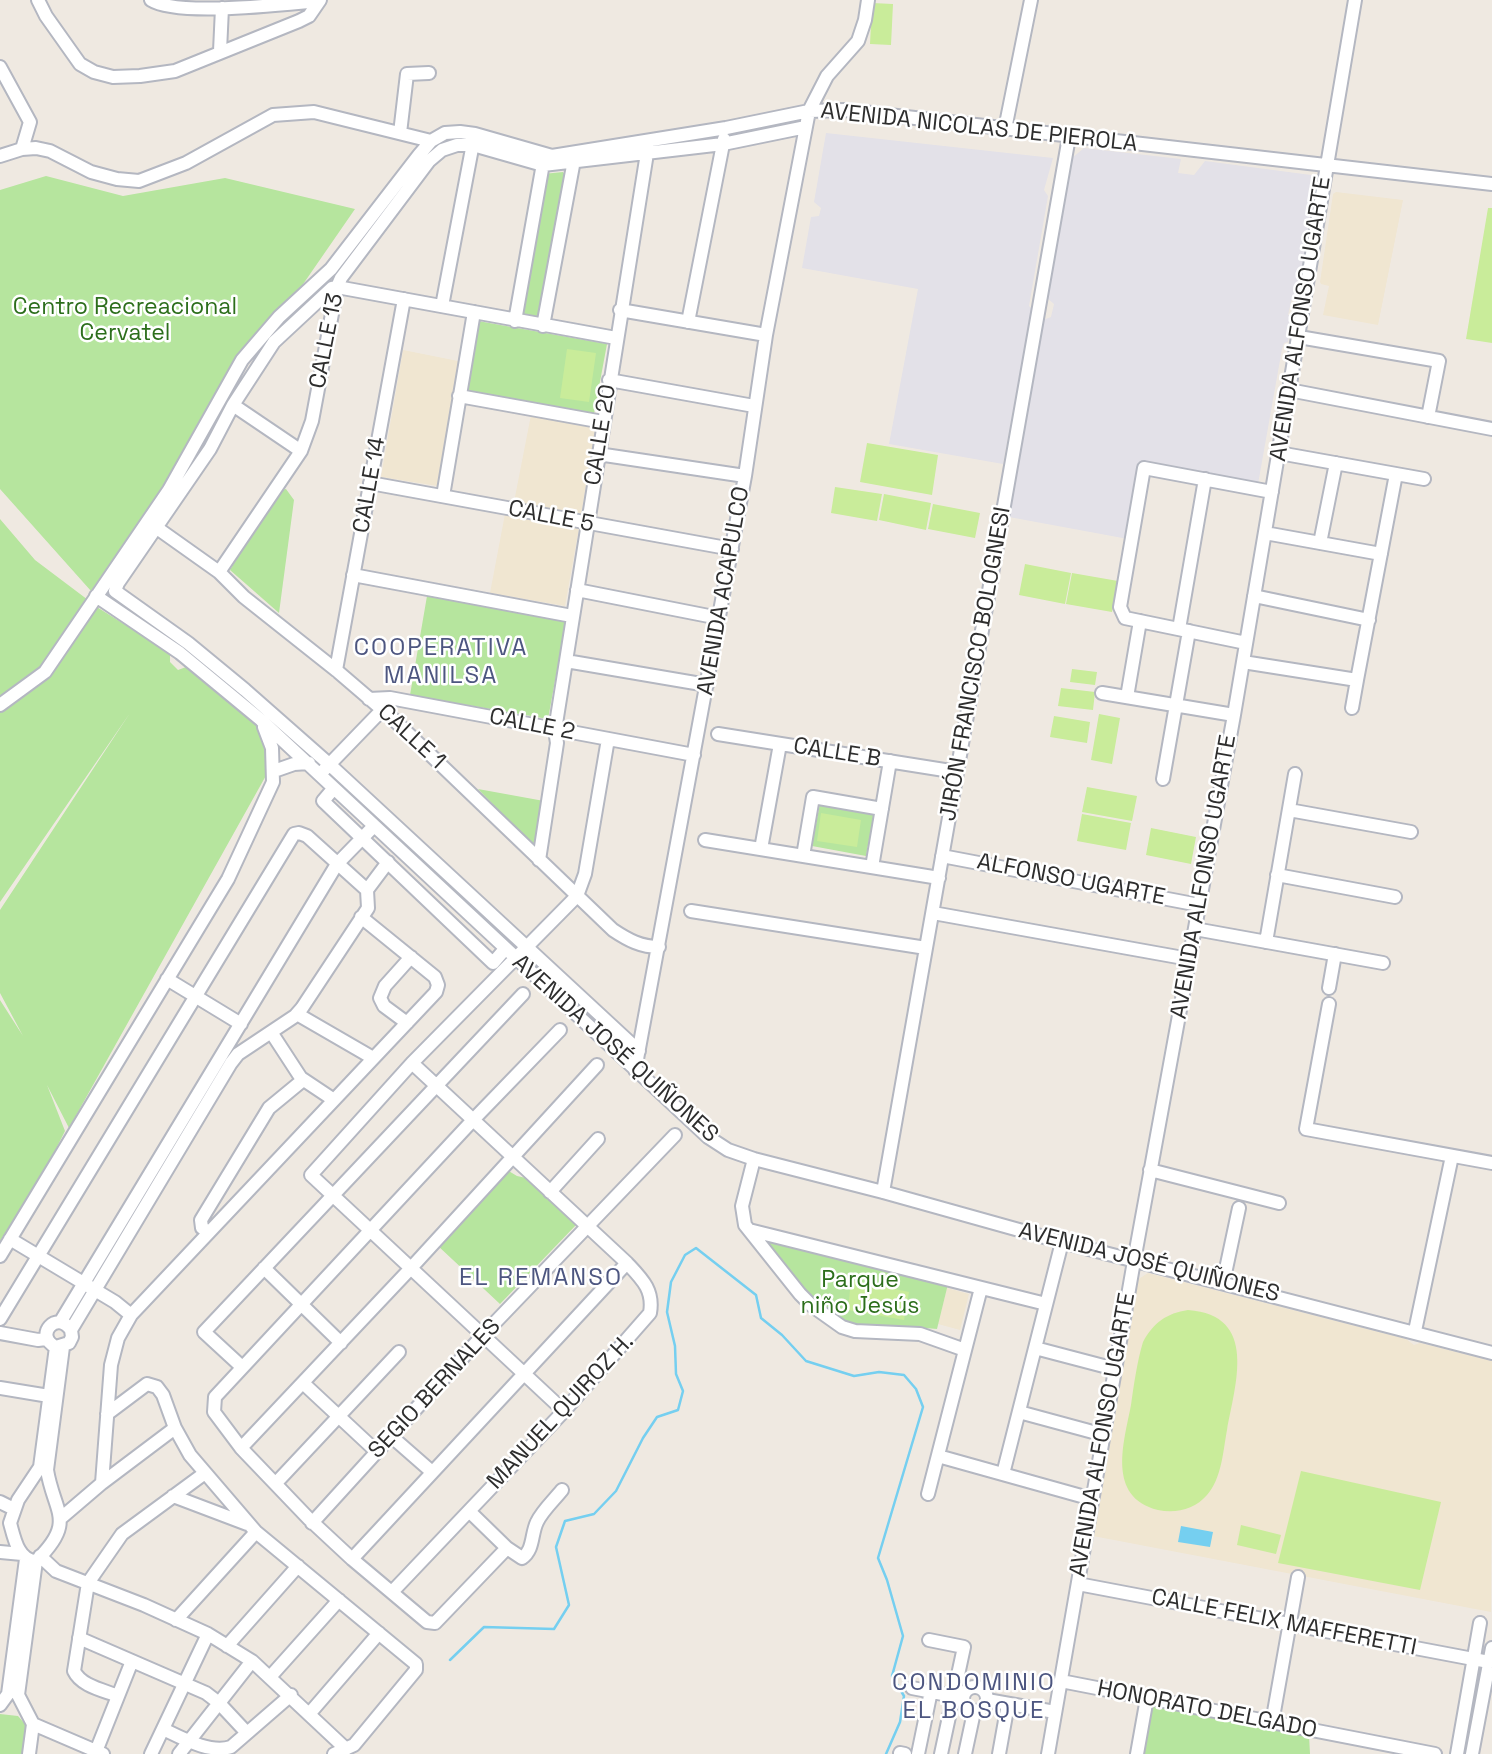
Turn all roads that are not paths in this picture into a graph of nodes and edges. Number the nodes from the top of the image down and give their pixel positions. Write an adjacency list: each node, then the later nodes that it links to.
1 (38, 0): 8 (street)
2 (151, 0): 7 (street)
3 (320, 0): 7 (street); 8 (street)
4 (868, 0): 11 (street, AVENIDA ACAPULCO)
5 (1031, 0): 14 (street)
6 (1355, 0): 25 (street, AVENIDA ALFONSO UGARTE)
7 (222, 8): 8 (street)
8 (220, 51)
9 (0, 67): 21 (street)
10 (429, 73): 15 (street)
11 (809, 111): 12 (street, AVENIDA ACAPULCO); 13 (street, AVENIDA NICOLAS DE PIEROLA); 14 (street, AVENIDA NICOLAS DE PIEROLA)
12 (806, 127): 19 (street); 37 (street, AVENIDA ACAPULCO)
13 (726, 128): 19 (street); 20 (street, AVENIDA NICOLAS DE PIEROLA)
14 (1005, 129): 16 (street, AVENIDA NICOLAS DE PIEROLA)
15 (400, 133): 18 (street); 21 (street)
16 (1069, 136): 25 (street, AVENIDA NICOLAS DE PIEROLA); 101 (street, JIRÓN FRANCISCO BOLOGNESI)
17 (474, 140): 18 (street, AVENIDA NICOLAS DE PIEROLA); 24 (street, AVENIDA NICOLAS DE PIEROLA); 27 (street, CALLE 13); 29 (street)
18 (431, 141): 68 (street)
19 (723, 144): 20 (street); 35 (street)
20 (648, 146): 23 (street, AVENIDA NICOLAS DE PIEROLA); 30 (street, CALLE 20)
21 (22, 149): 22 (street)
22 (0, 156)
23 (575, 156): 24 (street, AVENIDA NICOLAS DE PIEROLA); 36 (street)
24 (544, 160): 34 (street)
25 (1327, 165): 26 (street, AVENIDA NICOLAS DE PIEROLA); 38 (street, AVENIDA ALFONSO UGARTE)
26 (1492, 184)
27 (337, 287): 28 (street); 31 (street); 33 (street, CALLE 13)
28 (404, 299): 29 (street); 56 (street, CALLE 14)
29 (442, 306): 32 (street)
30 (620, 310): 35 (street); 39 (street, CALLE 20)
31 (306, 311): 33 (street); 43 (street)
32 (474, 312): 34 (street); 42 (street)
33 (331, 320): 48 (street, CALLE 13)
34 (516, 321): 36 (street)
35 (688, 322): 37 (street)
36 (543, 326): 39 (street)
37 (766, 335): 44 (street, AVENIDA ACAPULCO)
38 (1299, 337): 41 (street, AVENIDA ALFONSO UGARTE); 45 (street)
39 (616, 338): 40 (street, CALLE 20)
40 (610, 380): 44 (street); 46 (street, CALLE 20)
41 (1289, 390): 45 (street); 49 (street, AVENIDA ALFONSO UGARTE)
42 (459, 396): 46 (street); 58 (street)
43 (233, 405): 48 (street); 60 (street)
44 (754, 406): 53 (street, AVENIDA ACAPULCO)
45 (1428, 416): 47 (street)
46 (603, 422): 50 (street, CALLE 20)
47 (1492, 429)
48 (301, 451): 65 (street, CALLE 13)
49 (1279, 453): 51 (street); 57 (street, AVENIDA ALFONSO UGARTE)
50 (598, 454): 53 (street); 59 (street, CALLE 20)
51 (1336, 463): 52 (street); 62 (street)
52 (1396, 474): 55 (street); 64 (street)
53 (745, 476): 63 (street, AVENIDA ACAPULCO)
54 (1205, 479): 57 (street); 72 (street); 74 (street)
55 (1424, 479)
56 (370, 483): 58 (street, CALLE 5); 66 (street, CALLE 14)
57 (1272, 492): 61 (street, AVENIDA ALFONSO UGARTE)
58 (443, 496): 59 (street, CALLE 5)
59 (587, 524): 63 (street, CALLE 5); 67 (street, CALLE 20)
60 (157, 528): 65 (street, CALLE 1); 99 (street)
61 (1265, 533): 62 (street); 69 (street, AVENIDA ALFONSO UGARTE)
62 (1320, 543): 64 (street)
63 (732, 550): 71 (street, AVENIDA ACAPULCO)
64 (1381, 554): 73 (street)
65 (219, 572): 78 (street, CALLE 1)
66 (353, 575): 70 (street); 78 (street, CALLE 14)
67 (577, 590): 70 (street, CALLE 20); 71 (street)
68 (96, 596): 85 (street); 90 (street, AVENIDA JOSÉ QUIÑONES)
69 (1254, 596): 73 (street); 75 (street, AVENIDA ALFONSO UGARTE)
70 (572, 616): 76 (street, CALLE 20)
71 (719, 618): 80 (street, AVENIDA ACAPULCO)
72 (1140, 621): 74 (street); 82 (street)
73 (1369, 621): 79 (street)
74 (1184, 630): 75 (street); 86 (street)
75 (1246, 643): 77 (street, AVENIDA ALFONSO UGARTE)
76 (566, 661): 80 (street); 91 (street, CALLE 20)
77 (1243, 662): 79 (street); 89 (street, AVENIDA ALFONSO UGARTE)
78 (336, 670): 83 (street, CALLE 1)
79 (1357, 680): 87 (street)
80 (707, 685): 96 (street, AVENIDA ACAPULCO)
81 (1102, 693): 82 (street)
82 (1127, 697): 86 (street)
83 (369, 699): 84 (street, CALLE 2); 88 (street, CALLE 1)
84 (406, 701): 88 (street); 91 (street, CALLE 2)
85 (0, 705)
86 (1175, 705): 89 (street); 104 (street)
87 (1352, 708)
88 (387, 714): 99 (street); 115 (street, CALLE 1)
89 (1234, 715): 126 (street, AVENIDA ALFONSO UGARTE)
90 (261, 720): 94 (street, AVENIDA JOSÉ QUIÑONES); 100 (street)
91 (555, 730): 93 (street, CALLE 2); 115 (street, CALLE 20)
92 (718, 734): 95 (street, CALLE B)
93 (608, 739): 96 (street, CALLE 2); 124 (street)
94 (287, 744): 98 (street, AVENIDA JOSÉ QUIÑONES); 100 (street)
95 (780, 744): 97 (street, CALLE B); 112 (street)
96 (694, 755): 133 (street, AVENIDA ACAPULCO)
97 (890, 761): 101 (street, CALLE B); 106 (street)
98 (309, 763): 100 (street); 102 (street, AVENIDA JOSÉ QUIÑONES)
99 (330, 764): 102 (street); 132 (street)
100 (274, 771): 140 (street)
101 (957, 772): 114 (street, JIRÓN FRANCISCO BOLOGNESI)
102 (320, 774): 105 (street, AVENIDA JOSÉ QUIÑONES)
103 (1295, 774): 107 (street)
104 (1163, 779)
105 (334, 788): 108 (street, AVENIDA JOSÉ QUIÑONES); 110 (street)
106 (882, 809): 113 (street); 119 (street)
107 (1289, 810): 109 (street); 121 (street)
108 (374, 826): 110 (street); 116 (street, AVENIDA JOSÉ QUIÑONES)
109 (1411, 832)
110 (363, 838): 117 (street); 118 (street)
111 (705, 840): 112 (street)
112 (761, 849): 113 (street)
113 (803, 856): 119 (street)
114 (942, 856): 122 (street, JIRÓN FRANCISCO BOLOGNESI); 126 (street, ALFONSO UGARTE)
115 (539, 860): 124 (street, CALLE 1)
116 (411, 861): 120 (street); 135 (street, AVENIDA JOSÉ QUIÑONES)
117 (388, 862): 120 (street); 123 (street)
118 (337, 864): 123 (street); 143 (street); 147 (street)
119 (872, 867): 122 (street)
120 (398, 872): 135 (street)
121 (1277, 875): 125 (street); 131 (street)
122 (939, 878): 128 (street, JIRÓN FRANCISCO BOLOGNESI)
123 (367, 890): 129 (street)
124 (577, 896): 132 (street); 133 (street, CALLE 1)
125 (1395, 897)
126 (1199, 905): 130 (street, AVENIDA ALFONSO UGARTE)
127 (691, 911): 134 (street)
128 (933, 913): 134 (street, JIRÓN FRANCISCO BOLOGNESI); 138 (street)
129 (362, 917): 137 (street); 145 (street)
130 (1195, 929): 131 (street); 138 (street, AVENIDA ALFONSO UGARTE)
131 (1266, 942): 136 (street)
132 (527, 945): 135 (street); 150 (street)
133 (659, 947): 150 (street, AVENIDA ACAPULCO)
134 (926, 948): 167 (street, JIRÓN FRANCISCO BOLOGNESI)
135 (509, 953): 152 (street); 154 (street, AVENIDA JOSÉ QUIÑONES)
136 (1335, 954): 139 (street); 141 (street)
137 (411, 957): 146 (street); 146 (street)
138 (1189, 959): 165 (street, AVENIDA ALFONSO UGARTE)
139 (1383, 962)
140 (167, 979): 143 (street); 175 (street)
141 (1329, 988)
142 (523, 994): 156 (street)
143 (195, 997): 147 (street); 178 (street)
144 (1329, 1004): 161 (street)
145 (297, 1014): 149 (street); 151 (street)
146 (407, 1023): 151 (street)
147 (241, 1024): 184 (street)
148 (561, 1030): 158 (street)
149 (271, 1032): 155 (street); 184 (street)
150 (639, 1051): 154 (street, AVENIDA ACAPULCO)
151 (373, 1058): 157 (street)
152 (412, 1063): 156 (street, MANUEL QUIROZ H.); 168 (street)
153 (597, 1065): 162 (street)
154 (635, 1070): 163 (street, AVENIDA JOSÉ QUIÑONES)
155 (303, 1080): 157 (street); 174 (street)
156 (437, 1086): 158 (street, MANUEL QUIROZ H.); 168 (street)
157 (334, 1100): 174 (street)
158 (472, 1120): 162 (street, MANUEL QUIROZ H.); 172 (street)
159 (675, 1135): 171 (street, SEGIO BERNALES)
160 (598, 1139): 166 (street)
161 (1452, 1156): 164 (street); 191 (street)
162 (513, 1157): 166 (street, MANUEL QUIROZ H.); 182 (street)
163 (754, 1159): 167 (street, AVENIDA JOSÉ QUIÑONES); 173 (street)
164 (1492, 1163)
165 (1150, 1170): 169 (street); 179 (street, AVENIDA ALFONSO UGARTE)
166 (550, 1192): 171 (street, MANUEL QUIROZ H.)
167 (883, 1192): 176 (street, AVENIDA JOSÉ QUIÑONES)
168 (334, 1194): 172 (street); 181 (street)
169 (1279, 1203)
170 (1239, 1208): 183 (street)
171 (586, 1227): 180 (street, MANUEL QUIROZ H.); 193 (street, SEGIO BERNALES)
172 (370, 1230): 182 (street); 187 (street)
173 (748, 1230): 185 (street); 197 (street)
174 (208, 1231): 188 (street)
175 (10, 1239): 177 (street); 178 (street)
176 (1062, 1242): 179 (street, AVENIDA JOSÉ QUIÑONES); 186 (street)
177 (0, 1256)
178 (38, 1256): 184 (street); 189 (street)
179 (1134, 1261): 183 (street, AVENIDA JOSÉ QUIÑONES); 201 (street, AVENIDA ALFONSO UGARTE)
180 (627, 1263): 202 (street); 206 (street, MANUEL QUIROZ H.)
181 (264, 1268): 187 (street); 200 (street)
182 (411, 1268): 193 (street); 194 (street)
183 (1223, 1283): 191 (street, AVENIDA JOSÉ QUIÑONES)
184 (89, 1287): 188 (street); 190 (street)
185 (981, 1288): 186 (street); 197 (street)
186 (1046, 1304): 196 (street)
187 (301, 1305): 194 (street); 200 (street)
188 (131, 1315): 208 (street)
189 (0, 1319)
190 (66, 1326): 195 (street); 195 (street)
191 (1415, 1331): 199 (street, AVENIDA JOSÉ QUIÑONES)
192 (0, 1333): 195 (street)
193 (484, 1335): 202 (street); 212 (street, SEGIO BERNALES)
194 (341, 1343): 203 (street)
195 (55, 1344): 205 (street); 228 (street)
196 (1035, 1348): 201 (street); 207 (street)
197 (965, 1350): 215 (street)
198 (399, 1352): 209 (street)
199 (1492, 1353)
200 (242, 1367): 213 (street)
201 (1115, 1370): 211 (street, AVENIDA ALFONSO UGARTE)
202 (524, 1372): 206 (street); 216 (street)
203 (303, 1383): 209 (street); 213 (street)
204 (0, 1388): 205 (street)
205 (50, 1396): 226 (street)
206 (564, 1411): 227 (street, MANUEL QUIROZ H.)
207 (1019, 1412): 211 (street); 218 (street)
208 (107, 1415): 210 (street); 219 (street)
209 (338, 1416): 214 (street); 220 (street)
210 (175, 1428): 217 (street); 219 (street)
211 (1104, 1435): 224 (street, AVENIDA ALFONSO UGARTE)
212 (392, 1437): 214 (street, SEGIO BERNALES); 216 (street)
213 (241, 1448): 220 (street)
214 (377, 1452): 229 (street, SEGIO BERNALES)
215 (938, 1456): 218 (street); 222 (street)
216 (432, 1472): 234 (street)
217 (205, 1474): 223 (street); 230 (street)
218 (1003, 1474): 224 (street)
219 (102, 1482): 228 (street)
220 (276, 1483): 229 (street)
221 (562, 1490): 231 (street)
222 (928, 1494)
223 (173, 1496): 230 (street); 237 (street)
224 (1093, 1499): 238 (street, AVENIDA ALFONSO UGARTE)
225 (0, 1502): 226 (street)
226 (14, 1509): 233 (street)
227 (469, 1511): 231 (street); 239 (street, MANUEL QUIROZ H.)
228 (61, 1518): 233 (street)
229 (312, 1523): 234 (street)
230 (254, 1529): 235 (street); 241 (street)
231 (507, 1548): 239 (street)
232 (0, 1552): 233 (street)
233 (31, 1558): 237 (street); 266 (street); 271 (street)
234 (352, 1559): 239 (street)
235 (298, 1566): 240 (street); 248 (street)
236 (1298, 1577): 243 (street)
237 (88, 1583): 241 (street); 246 (street)
238 (1078, 1584): 243 (street, CALLE FELIX MAFFERETTI); 255 (street, AVENIDA ALFONSO UGARTE)
239 (392, 1592)
240 (339, 1600): 244 (street); 254 (street)
241 (176, 1620): 245 (street)
242 (1480, 1623): 250 (street)
243 (1288, 1624): 250 (street, CALLE FELIX MAFFERETTI); 270 (street)
244 (379, 1633): 269 (street); 275 (street)
245 (208, 1634): 248 (street); 256 (street)
246 (79, 1638): 251 (street); 260 (street)
247 (929, 1640): 261 (street)
248 (227, 1646): 252 (street)
249 (1492, 1648): 253 (street)
250 (1474, 1659): 253 (street, CALLE FELIX MAFFERETTI); 288 (street)
251 (132, 1661): 256 (street); 260 (street)
252 (252, 1661): 254 (street); 264 (street)
253 (1489, 1662): 289 (street)
254 (270, 1677): 259 (street)
255 (1061, 1681): 262 (street, HONORATO DELGADO); 268 (street, AVENIDA ALFONSO UGARTE)
256 (184, 1683): 264 (street); 272 (street)
257 (912, 1688): 258 (street)
258 (931, 1691): 261 (street); 281 (street)
259 (291, 1695): 269 (street); 273 (street)
260 (118, 1696): 276 (street)
261 (958, 1697): 263 (street); 267 (street); 282 (street)
262 (1147, 1698): 270 (street, HONORATO DELGADO); 286 (street)
263 (987, 1700): 265 (street); 267 (street)
264 (219, 1703): 273 (street); 274 (street)
265 (1008, 1703): 268 (street); 284 (street)
266 (0, 1704)
267 (974, 1712): 283 (street)
268 (1055, 1712): 285 (street, AVENIDA ALFONSO UGARTE)
269 (310, 1713): 275 (street)
270 (1272, 1723): 287 (street, HONORATO DELGADO)
271 (33, 1724): 276 (street); 277 (street)
272 (163, 1729): 274 (street); 278 (street)
273 (247, 1733): 274 (street)
274 (189, 1741): 279 (street)
275 (346, 1749): 280 (street)
276 (98, 1753)
277 (29, 1754)
278 (151, 1754)
279 (179, 1754)
280 (334, 1754)
281 (918, 1754)
282 (941, 1754)
283 (965, 1754)
284 (999, 1754)
285 (1048, 1754)
286 (1137, 1754)
287 (1435, 1754)
288 (1457, 1754)
289 (1472, 1754)

